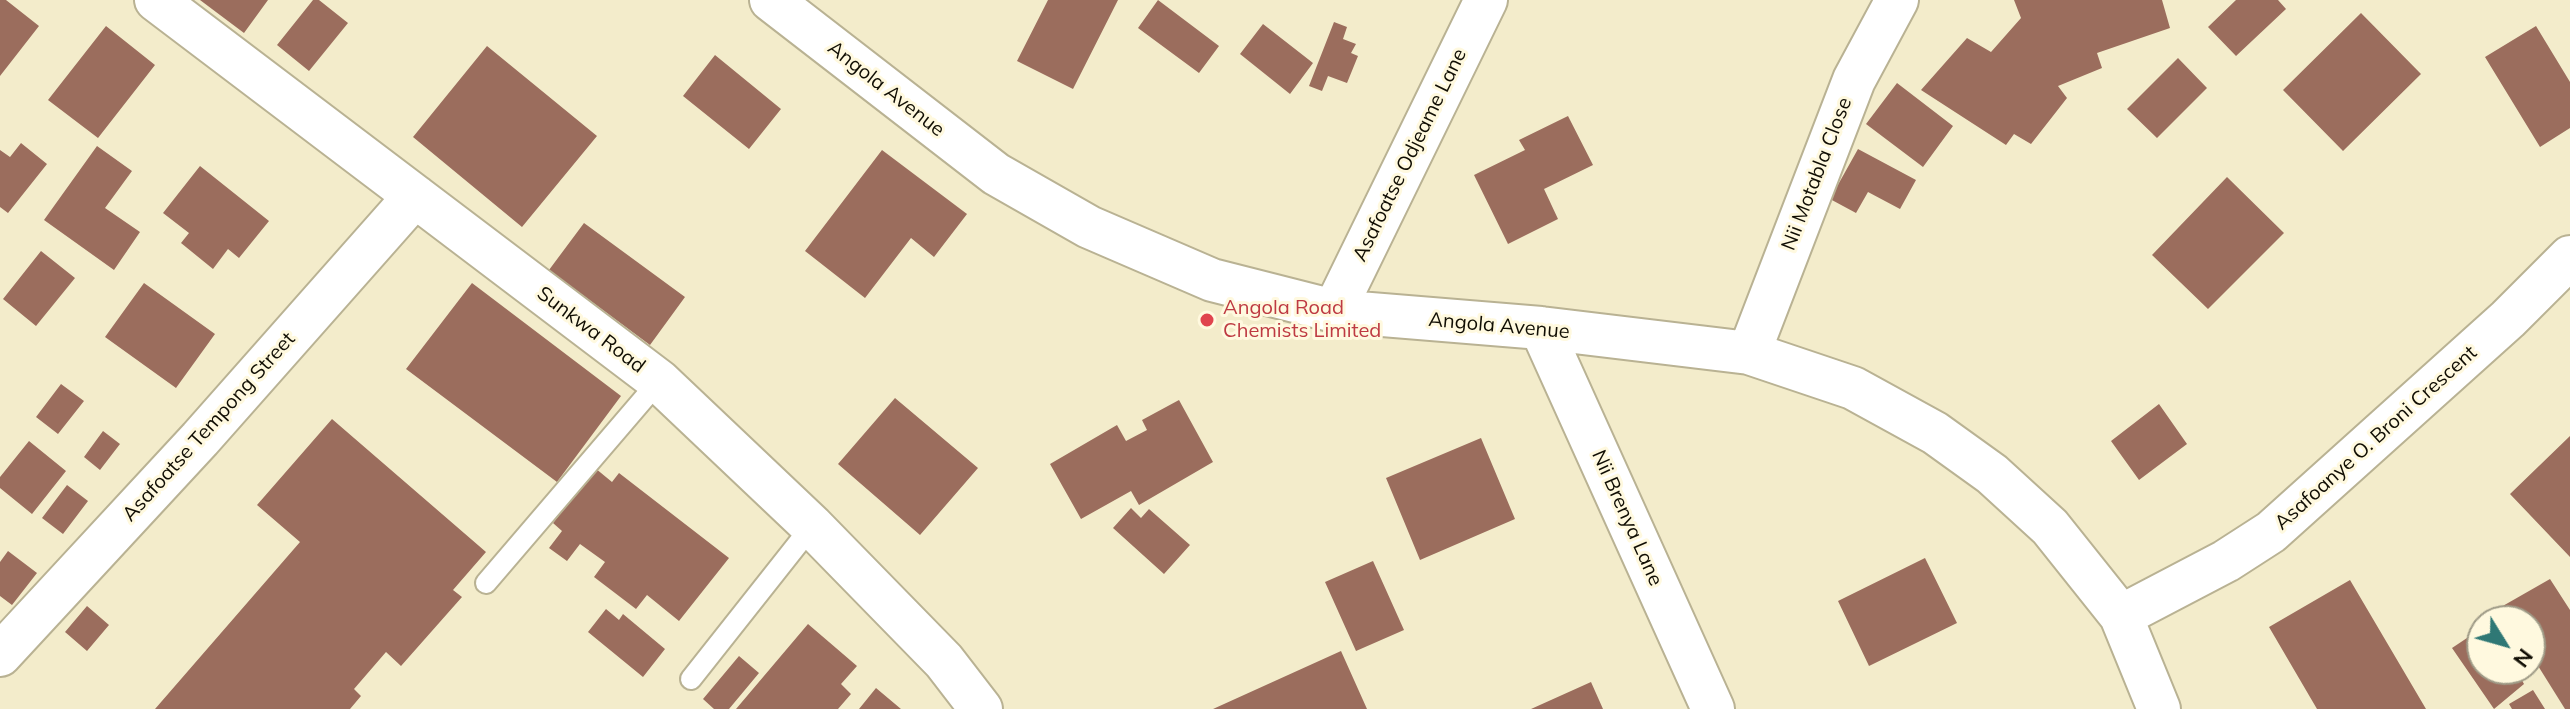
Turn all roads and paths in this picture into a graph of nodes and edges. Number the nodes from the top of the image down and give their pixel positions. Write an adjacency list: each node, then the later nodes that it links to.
1 (156, 0): 5 (street, Sunkwa Road)
2 (771, 0): 7 (street, Angola Avenue)
3 (1486, 0): 7 (street, Asafoatse Odjeame Lane)
4 (1897, 0): 9 (street, Nii Motabla Close)
5 (415, 196): 10 (street, Sunkwa Road); 14 (street, Asafoatse Tempong Street)
6 (2570, 257): 13 (street, Asafoanye O. Broni Crescent)
7 (1334, 311): 8 (street, Angola Avenue)
8 (1541, 328): 9 (street, Angola Avenue); 17 (street, Nii Brenya Lane)
9 (1749, 353): 13 (street, Angola Avenue)
10 (659, 381): 11 (street, Sunkwa Road); 12 (lane)
11 (812, 526): 15 (lane); 16 (street, Sunkwa Road)
12 (486, 583)
13 (2121, 616): 18 (street, Angola Avenue)
14 (0, 655)
15 (691, 679)
16 (981, 709)
17 (1713, 709)
18 (2159, 709)

